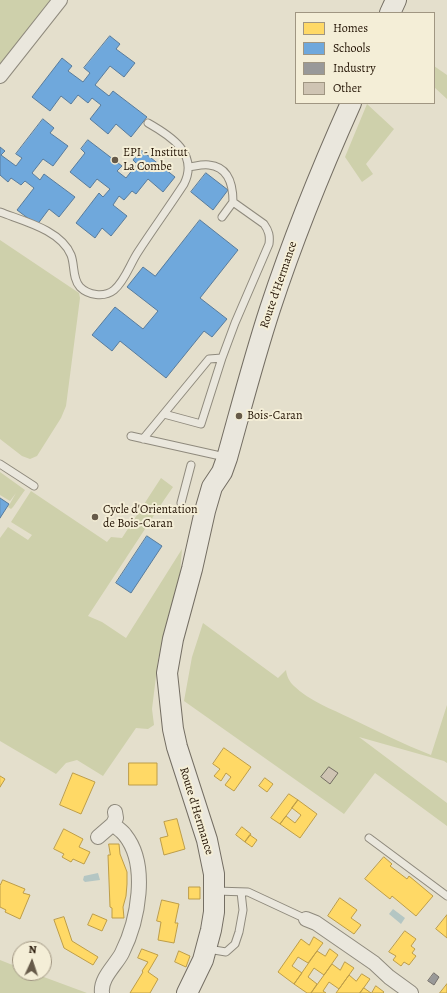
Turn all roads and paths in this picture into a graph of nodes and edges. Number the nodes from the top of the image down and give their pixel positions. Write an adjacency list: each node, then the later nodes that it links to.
1 (60, 0): 4 (street)
2 (396, 0): 3 (main road)
3 (390, 12)
4 (0, 76)
5 (351, 104): 17 (main road, Route d'Hermance)
6 (148, 123): 7 (lane)
7 (190, 167): 8 (lane); 9 (lane)
8 (233, 202): 10 (lane); 11 (lane)
9 (0, 212)
10 (222, 217)
11 (222, 358): 12 (lane); 12 (lane)
12 (164, 414): 14 (lane)
13 (131, 436): 14 (lane)
14 (143, 439): 17 (lane)
15 (0, 464): 18 (lane)
16 (191, 465): 19 (lane)
17 (224, 465): 22 (main road, Route d'Hermance)
18 (34, 486)
19 (181, 503)
20 (98, 837): 27 (street)
21 (368, 838): 24 (lane)
22 (215, 890): 23 (lane); 26 (main road, Route d'Hermance)
23 (241, 892): 25 (lane); 26 (lane)
24 (447, 896)
25 (306, 919): 29 (street)
26 (207, 949): 28 (main road, Route d'Hermance)
27 (102, 993)
28 (188, 993)
29 (411, 993)

